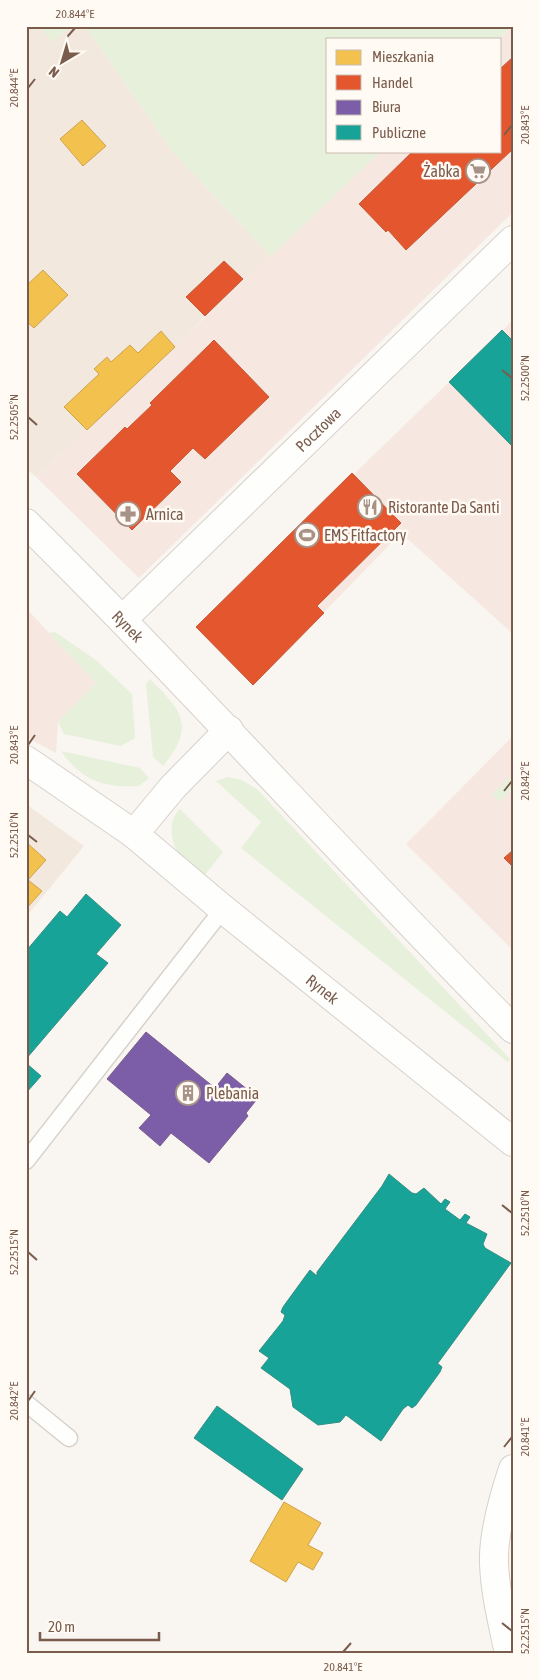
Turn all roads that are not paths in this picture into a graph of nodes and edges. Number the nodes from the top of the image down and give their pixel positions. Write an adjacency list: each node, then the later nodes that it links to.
1 (513, 240): 3 (street, Pocztowa)
2 (26, 523): 3 (street, Rynek)
3 (124, 619): 4 (street, Rynek)
4 (229, 730): 6 (street); 8 (street, Rynek)
5 (26, 760): 6 (street, Rynek)
6 (134, 834): 7 (street, Rynek)
7 (223, 909): 9 (street, Rynek); 10 (lane)
8 (513, 1029)
9 (513, 1142)
10 (26, 1161)
11 (26, 1403): 12 (lane)
12 (69, 1438)
13 (513, 1470): 14 (street)
14 (509, 1654)

